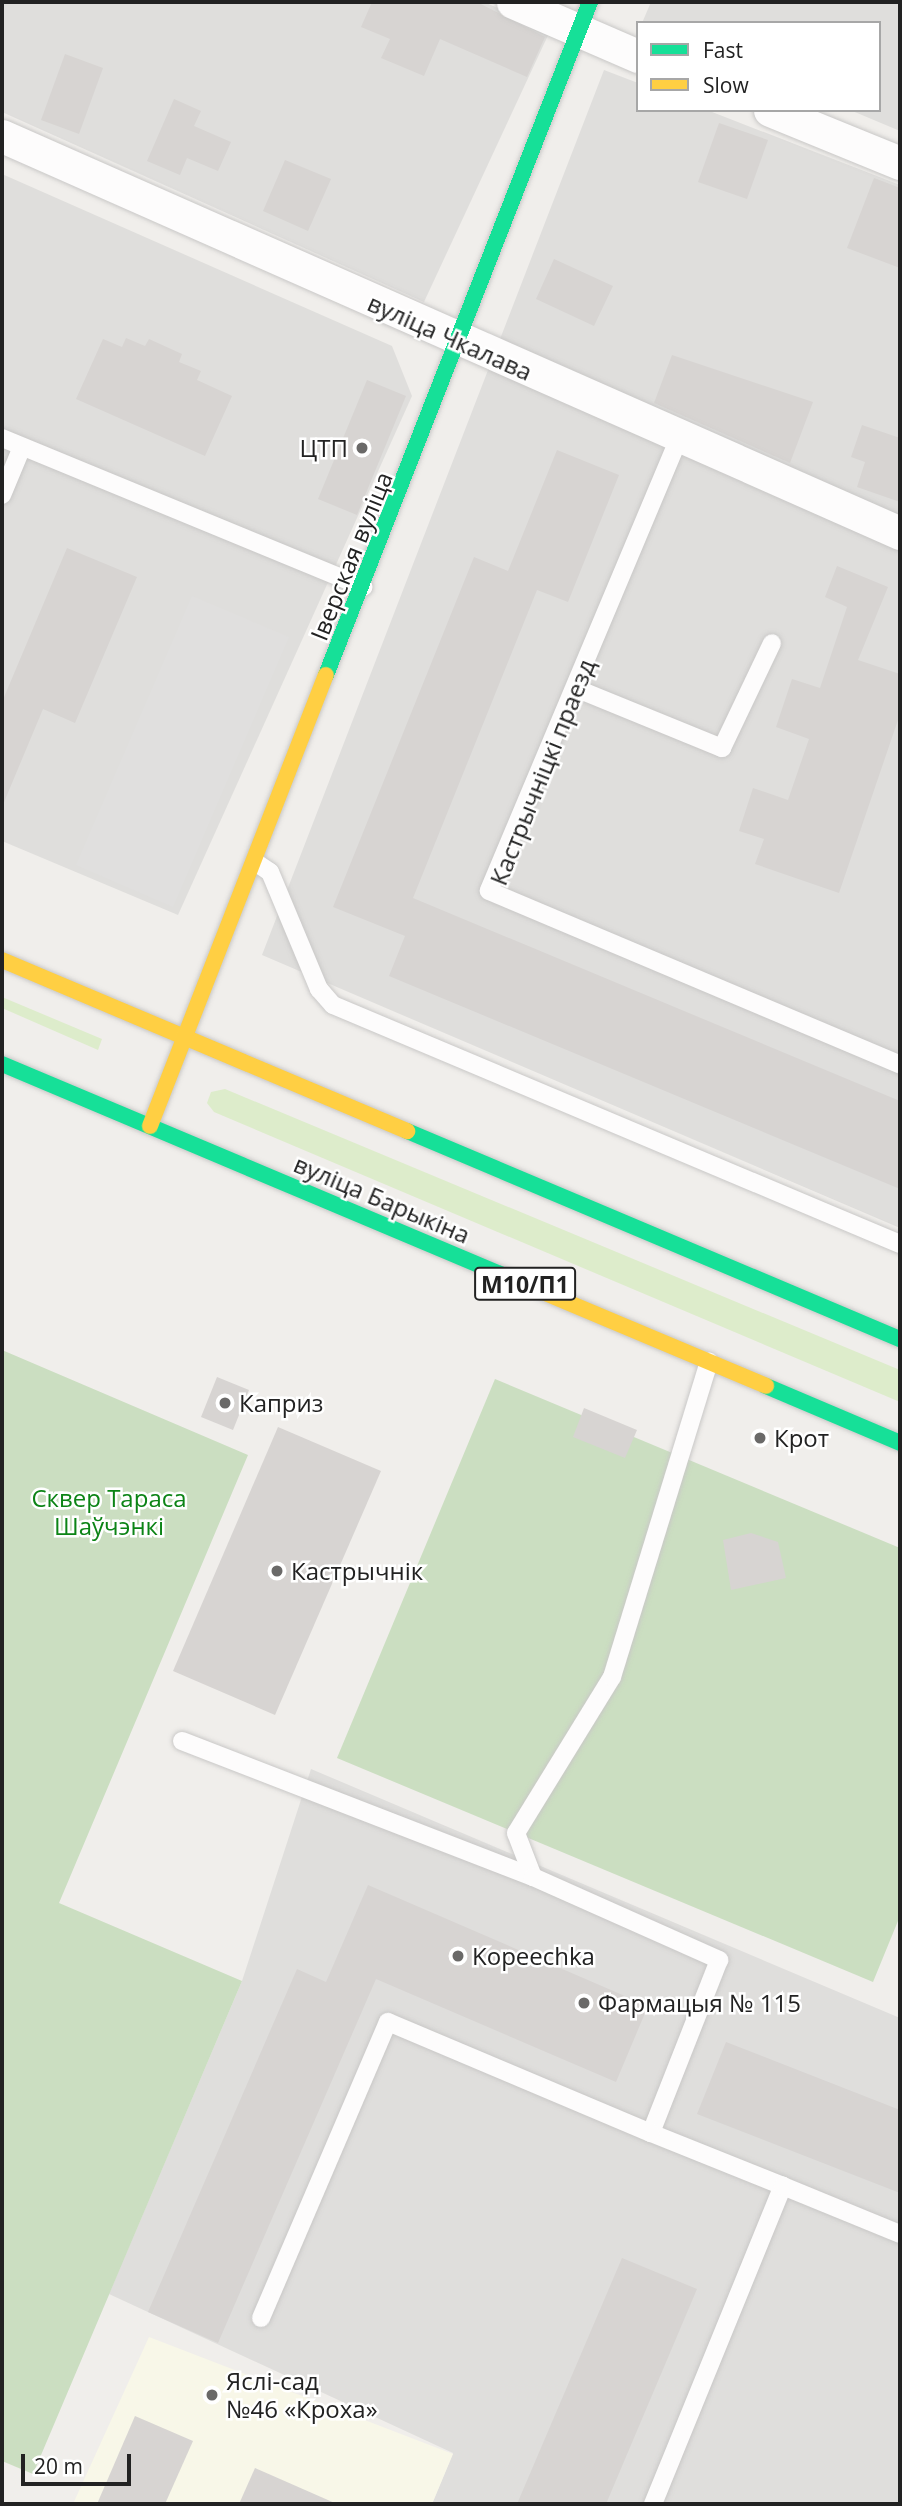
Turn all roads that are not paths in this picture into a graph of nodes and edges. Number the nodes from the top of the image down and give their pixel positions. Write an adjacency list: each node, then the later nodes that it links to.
1 (513, 2): 2 (street)
2 (584, 17): 3 (street); 7 (main road, Іверская вуліца)
3 (636, 55)
4 (775, 112): 6 (street)
5 (2, 136): 7 (street, вуліца Чкалава)
6 (900, 163)
7 (454, 340): 8 (street, вуліца Чкалава); 13 (main road, Іверская вуліца)
8 (679, 438): 12 (street, вуліца Чкалава); 15 (lane, Кастрычніцкі праезд)
9 (2, 439): 10 (lane)
10 (22, 447): 11 (lane); 13 (lane)
11 (2, 495)
12 (900, 533)
13 (364, 587): 16 (main road, Іверская вуліца)
14 (772, 643): 15 (lane)
15 (575, 688): 20 (lane, Кастрычніцкі праезд)
16 (255, 862): 18 (main road, Іверская вуліца); 22 (lane)
17 (2, 960): 18 (main road)
18 (185, 1037): 21 (main road, Іверская вуліца); 23 (main road)
19 (2, 1064): 21 (main road, вуліца Барыкіна / М10/П1)
20 (900, 1065)
21 (150, 1126): 24 (main road, вуліца Барыкіна / М10/П1)
22 (900, 1244)
23 (900, 1339)
24 (709, 1362): 25 (main road, вуліца Барыкіна / М10/П1); 27 (lane)
25 (900, 1443)
26 (182, 1741): 27 (lane)
27 (533, 1877): 28 (lane)
28 (651, 2133): 29 (lane); 31 (lane)
29 (783, 2186): 30 (lane); 32 (lane)
30 (900, 2234)
31 (261, 2318)
32 (653, 2504)

